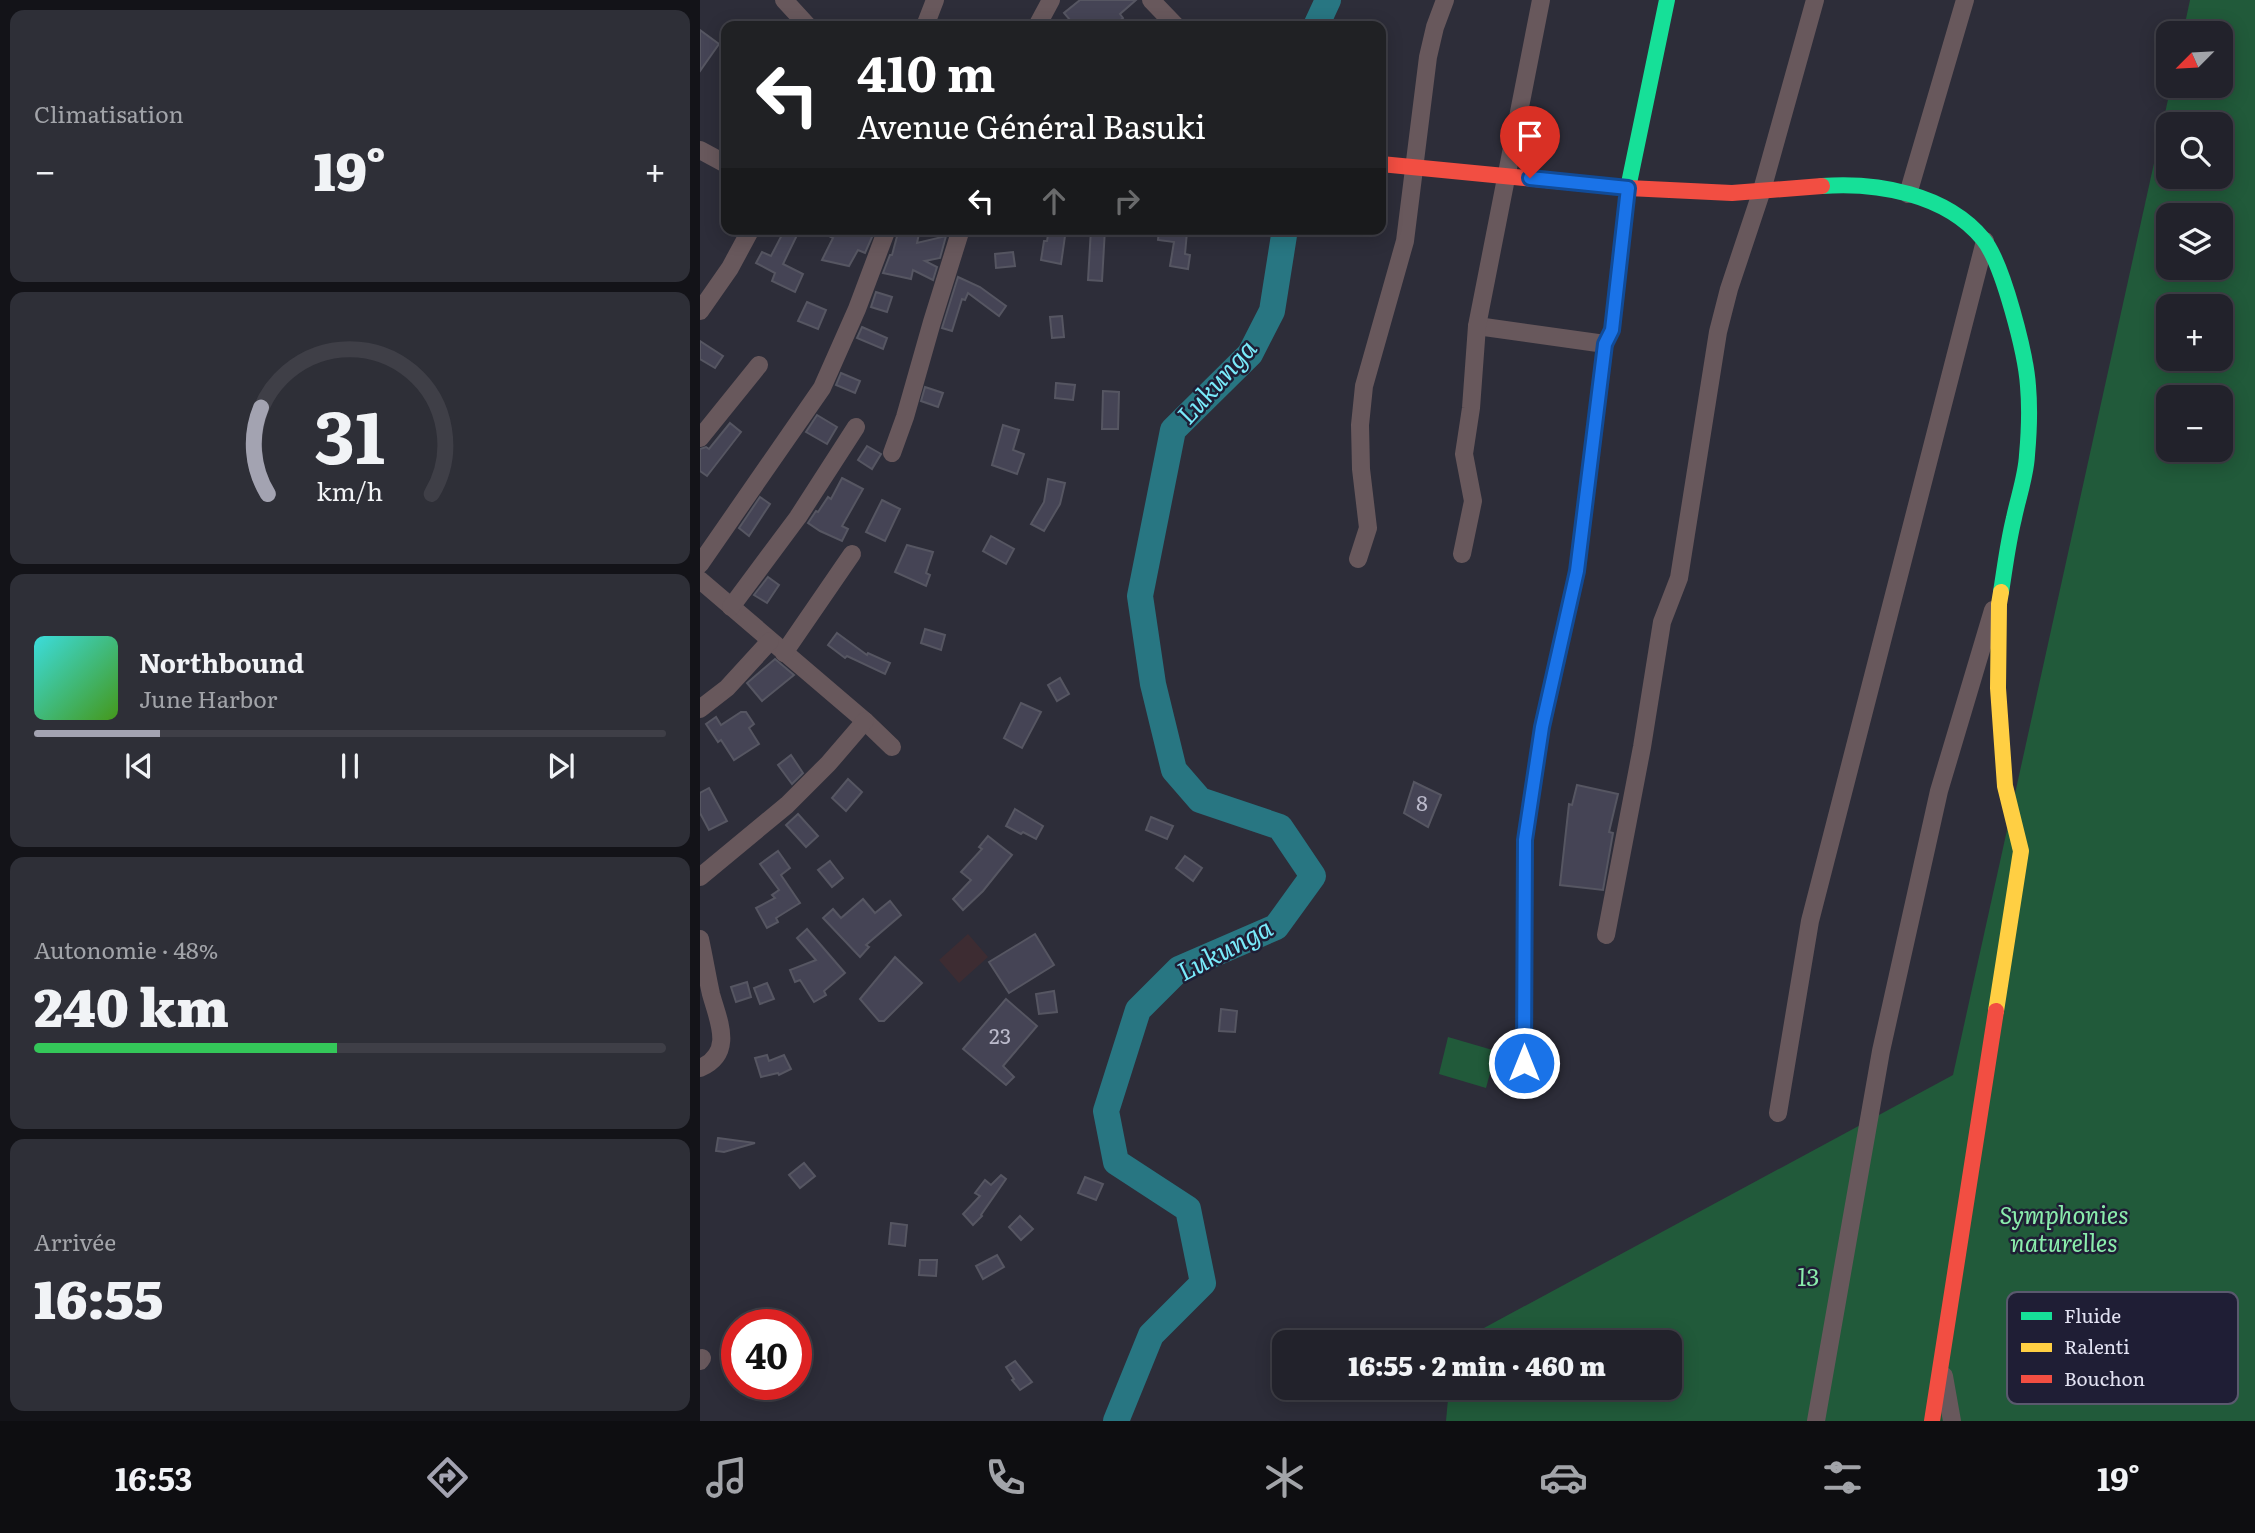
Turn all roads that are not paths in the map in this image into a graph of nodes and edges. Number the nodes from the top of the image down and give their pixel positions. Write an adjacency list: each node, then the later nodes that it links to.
1 (784, 0): 10 (street)
2 (935, 0): 11 (street)
3 (1051, 0): 12 (street)
4 (1151, 0): 13 (street)
5 (1445, 0): 17 (street)
6 (1541, 0): 18 (street)
7 (1667, 0): 19 (street)
8 (1815, 0): 20 (street)
9 (1965, 0): 21 (street)
10 (803, 21)
11 (927, 21)
12 (1040, 21)
13 (1170, 21)
14 (700, 150): 15 (street)
15 (721, 161)
16 (1386, 164): 17 (street)
17 (1415, 167): 18 (street); 36 (street)
18 (1506, 176): 19 (street); 28 (street)
19 (1628, 188): 20 (street); 29 (street)
20 (1762, 190): 21 (street); 46 (street)
21 (1908, 194): 25 (street)
22 (748, 235): 26 (street)
23 (885, 235): 37 (street)
24 (959, 235): 33 (street)
25 (1985, 241): 38 (street); 50 (street)
26 (707, 287): 27 (street)
27 (700, 311)
28 (1477, 326): 29 (street); 35 (street)
29 (1605, 344): 48 (street)
30 (759, 365): 32 (street)
31 (856, 427): 40 (street)
32 (700, 438)
33 (892, 453)
34 (852, 554): 41 (street)
35 (1462, 554)
36 (1358, 559)
37 (700, 564)
38 (2004, 573): 51 (street); 52 (street)
39 (700, 580): 40 (street)
40 (731, 607): 41 (street)
41 (777, 647): 42 (street); 43 (street)
42 (700, 709)
43 (865, 721): 44 (street); 45 (street)
44 (892, 747)
45 (700, 877)
46 (1606, 935)
47 (700, 939): 49 (street)
48 (1524, 1063)
49 (700, 1068)
50 (1778, 1113)
51 (1942, 1361): 53 (street); 54 (street)
52 (1816, 1421)
53 (1932, 1421)
54 (1952, 1421)

